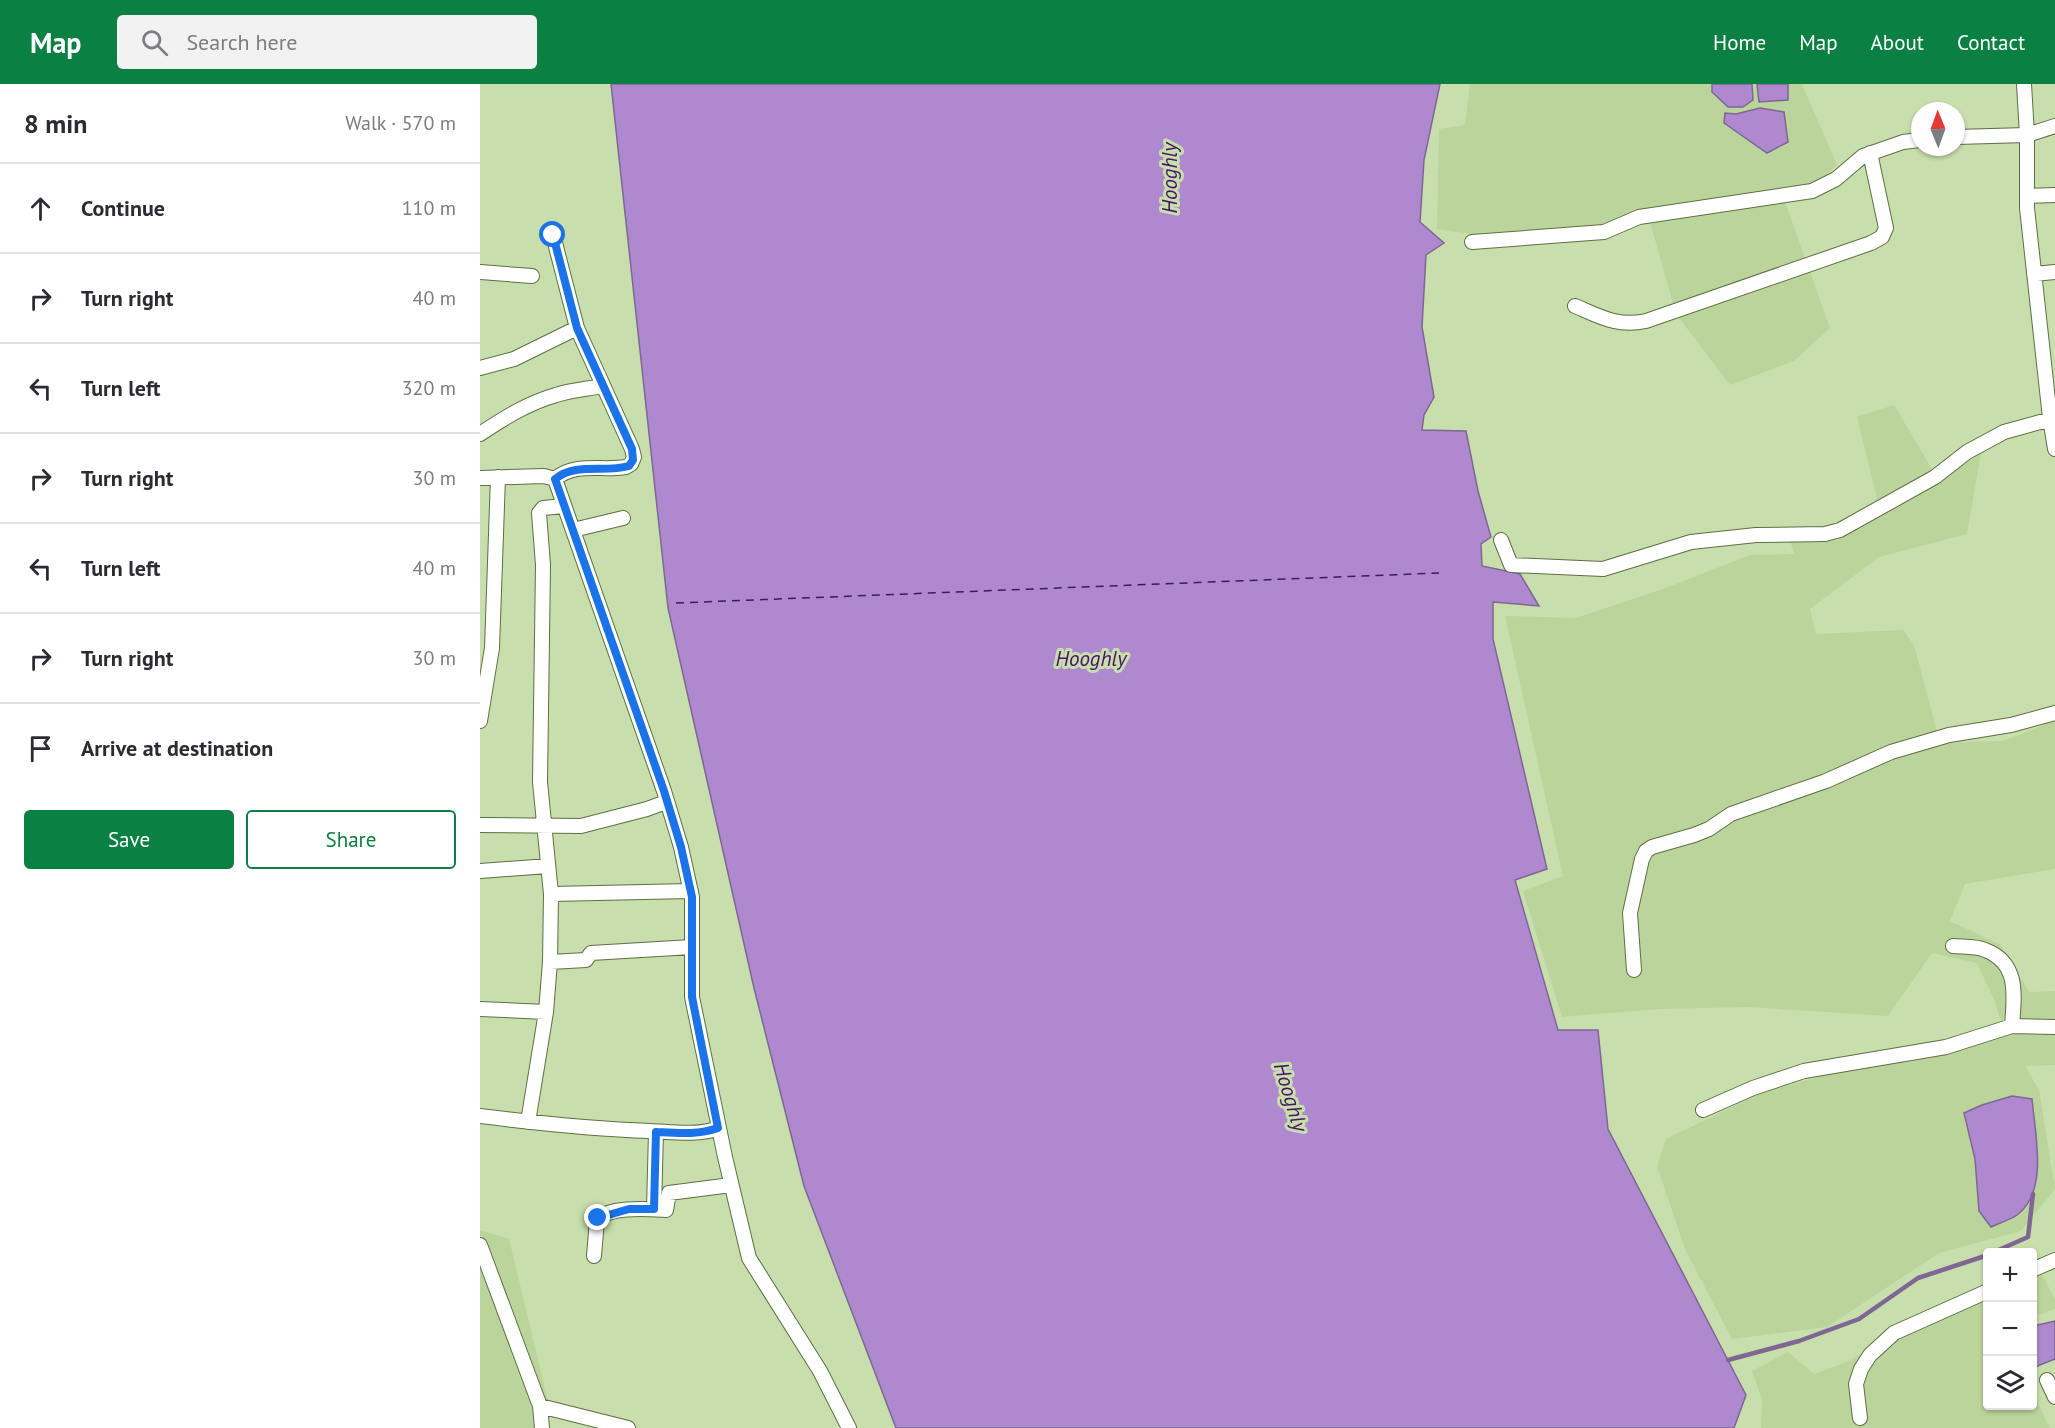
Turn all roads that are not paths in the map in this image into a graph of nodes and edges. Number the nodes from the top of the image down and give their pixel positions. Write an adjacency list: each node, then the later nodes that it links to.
1 (2024, 84): 3 (street)
2 (2055, 126): 3 (street)
3 (2027, 135): 4 (street); 8 (street)
4 (1965, 137)
5 (1911, 141): 6 (street)
6 (1870, 153): 10 (street); 15 (street)
7 (2055, 195): 8 (street)
8 (2027, 196): 13 (street)
9 (553, 235): 16 (street)
10 (1472, 242)
11 (480, 272): 14 (street)
12 (2055, 272): 13 (street)
13 (2034, 274): 19 (street)
14 (532, 276)
15 (1575, 306)
16 (577, 328): 17 (street); 18 (street)
17 (480, 368)
18 (603, 386): 20 (street); 24 (street)
19 (2052, 418): 21 (street); 28 (street)
20 (480, 434)
21 (2055, 449)
22 (498, 477): 23 (street); 24 (street); 30 (street)
23 (480, 478)
24 (555, 479): 25 (street)
25 (564, 506): 27 (street); 33 (street)
26 (623, 518): 27 (street)
27 (573, 530): 31 (street)
28 (1501, 540)
29 (2055, 713): 41 (street)
30 (480, 721)
31 (666, 802): 33 (street); 36 (street)
32 (480, 825): 33 (street)
33 (545, 826): 34 (street)
34 (548, 866): 35 (street); 37 (street)
35 (480, 871)
36 (691, 891): 37 (street); 39 (street)
37 (551, 894): 40 (street)
38 (1953, 946): 44 (street)
39 (692, 947): 40 (street); 49 (street)
40 (550, 962): 43 (street)
41 (1634, 970)
42 (480, 1009): 43 (street)
43 (546, 1012): 48 (street)
44 (2012, 1026): 45 (street); 46 (street)
45 (2055, 1028)
46 (1703, 1110)
47 (480, 1116): 48 (street)
48 (528, 1122): 50 (street)
49 (718, 1128): 50 (street); 51 (street)
50 (656, 1132): 52 (street)
51 (732, 1185): 52 (street); 64 (street)
52 (654, 1209): 54 (street)
53 (480, 1245): 60 (street)
54 (594, 1256)
55 (2055, 1260): 56 (street)
56 (2037, 1268)
57 (1983, 1293): 61 (street)
58 (2047, 1380): 59 (street)
59 (2055, 1397)
60 (540, 1406): 62 (street); 63 (street)
61 (1860, 1418)
62 (542, 1428)
63 (628, 1428)
64 (849, 1428)

